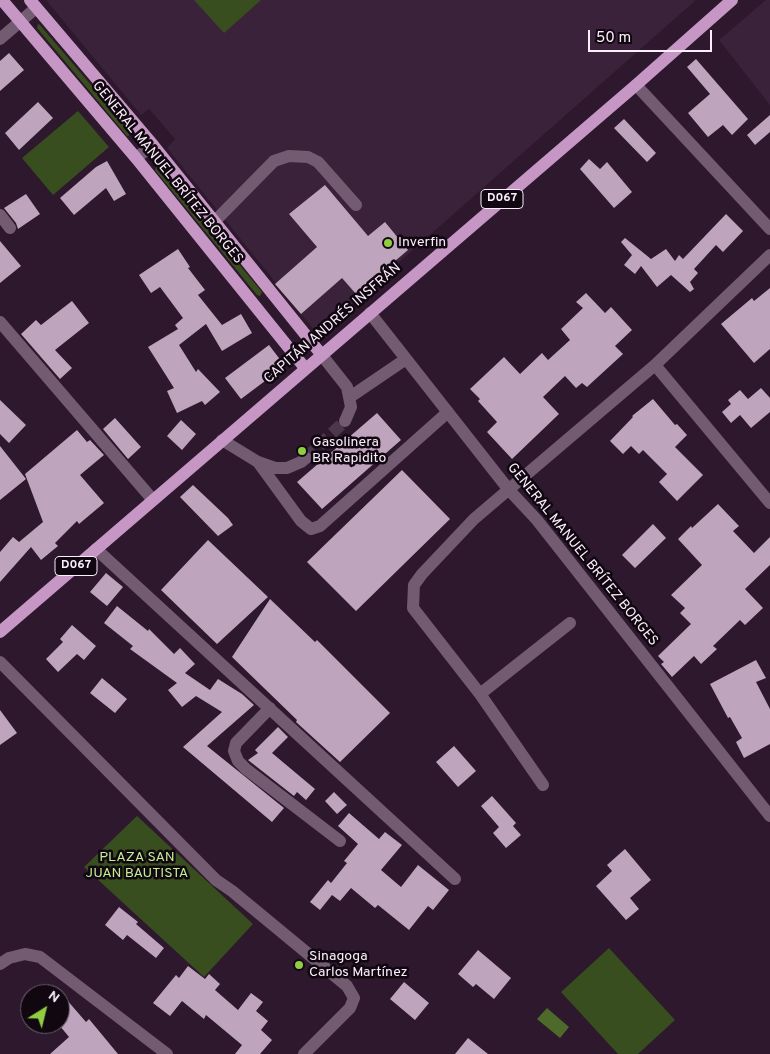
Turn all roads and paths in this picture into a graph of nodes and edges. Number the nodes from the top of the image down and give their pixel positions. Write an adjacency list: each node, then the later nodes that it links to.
1 (2, 0): 4 (main road, GENERAL MANUEL BRÍTEZ BORGES)
2 (732, 0): 6 (main road, CAPITÁN ANDRÉS INSFRÁN / D067)
3 (33, 4): 4 (street); 7 (main road, GENERAL MANUEL BRÍTEZ BORGES)
4 (21, 22): 5 (street); 8 (main road, GENERAL MANUEL BRÍTEZ BORGES)
5 (0, 39)
6 (636, 85): 13 (street); 15 (main road, CAPITÁN ANDRÉS INSFRÁN / D067)
7 (153, 145): 8 (street); 11 (main road, GENERAL MANUEL BRÍTEZ BORGES)
8 (136, 158): 20 (main road, GENERAL MANUEL BRÍTEZ BORGES)
9 (356, 205): 11 (street)
10 (0, 215): 12 (street)
11 (215, 221): 17 (main road, GENERAL MANUEL BRÍTEZ BORGES)
12 (10, 228)
13 (770, 228)
14 (770, 255): 19 (street)
15 (370, 313): 17 (main road, CAPITÁN ANDRÉS INSFRÁN / D067); 18 (street, GENERAL MANUEL BRÍTEZ BORGES)
16 (0, 322): 28 (street)
17 (321, 354): 20 (main road, CAPITÁN ANDRÉS INSFRÁN / D067); 21 (street)
18 (406, 359): 21 (street); 22 (street, GENERAL MANUEL BRÍTEZ BORGES)
19 (655, 365): 27 (street); 29 (street)
20 (305, 368): 24 (main road, CAPITÁN ANDRÉS INSFRÁN / D067)
21 (350, 398): 23 (street)
22 (448, 412): 26 (street); 27 (street, GENERAL MANUEL BRÍTEZ BORGES)
23 (345, 421)
24 (222, 440): 26 (street); 28 (main road, CAPITÁN ANDRÉS INSFRÁN / D067)
25 (306, 458): 26 (street)
26 (258, 462)
27 (509, 490): 34 (street); 37 (street, GENERAL MANUEL BRÍTEZ BORGES)
28 (153, 500): 30 (main road, CAPITÁN ANDRÉS INSFRÁN / D067)
29 (770, 502)
30 (96, 549): 32 (main road, CAPITÁN ANDRÉS INSFRÁN / D067); 35 (street)
31 (570, 623): 34 (street)
32 (0, 632)
33 (0, 662): 42 (street)
34 (480, 694): 36 (street)
35 (270, 708): 38 (street); 39 (street)
36 (543, 786)
37 (770, 816)
38 (340, 841)
39 (455, 879)
40 (0, 964): 41 (street)
41 (167, 1054)
42 (304, 1054)

